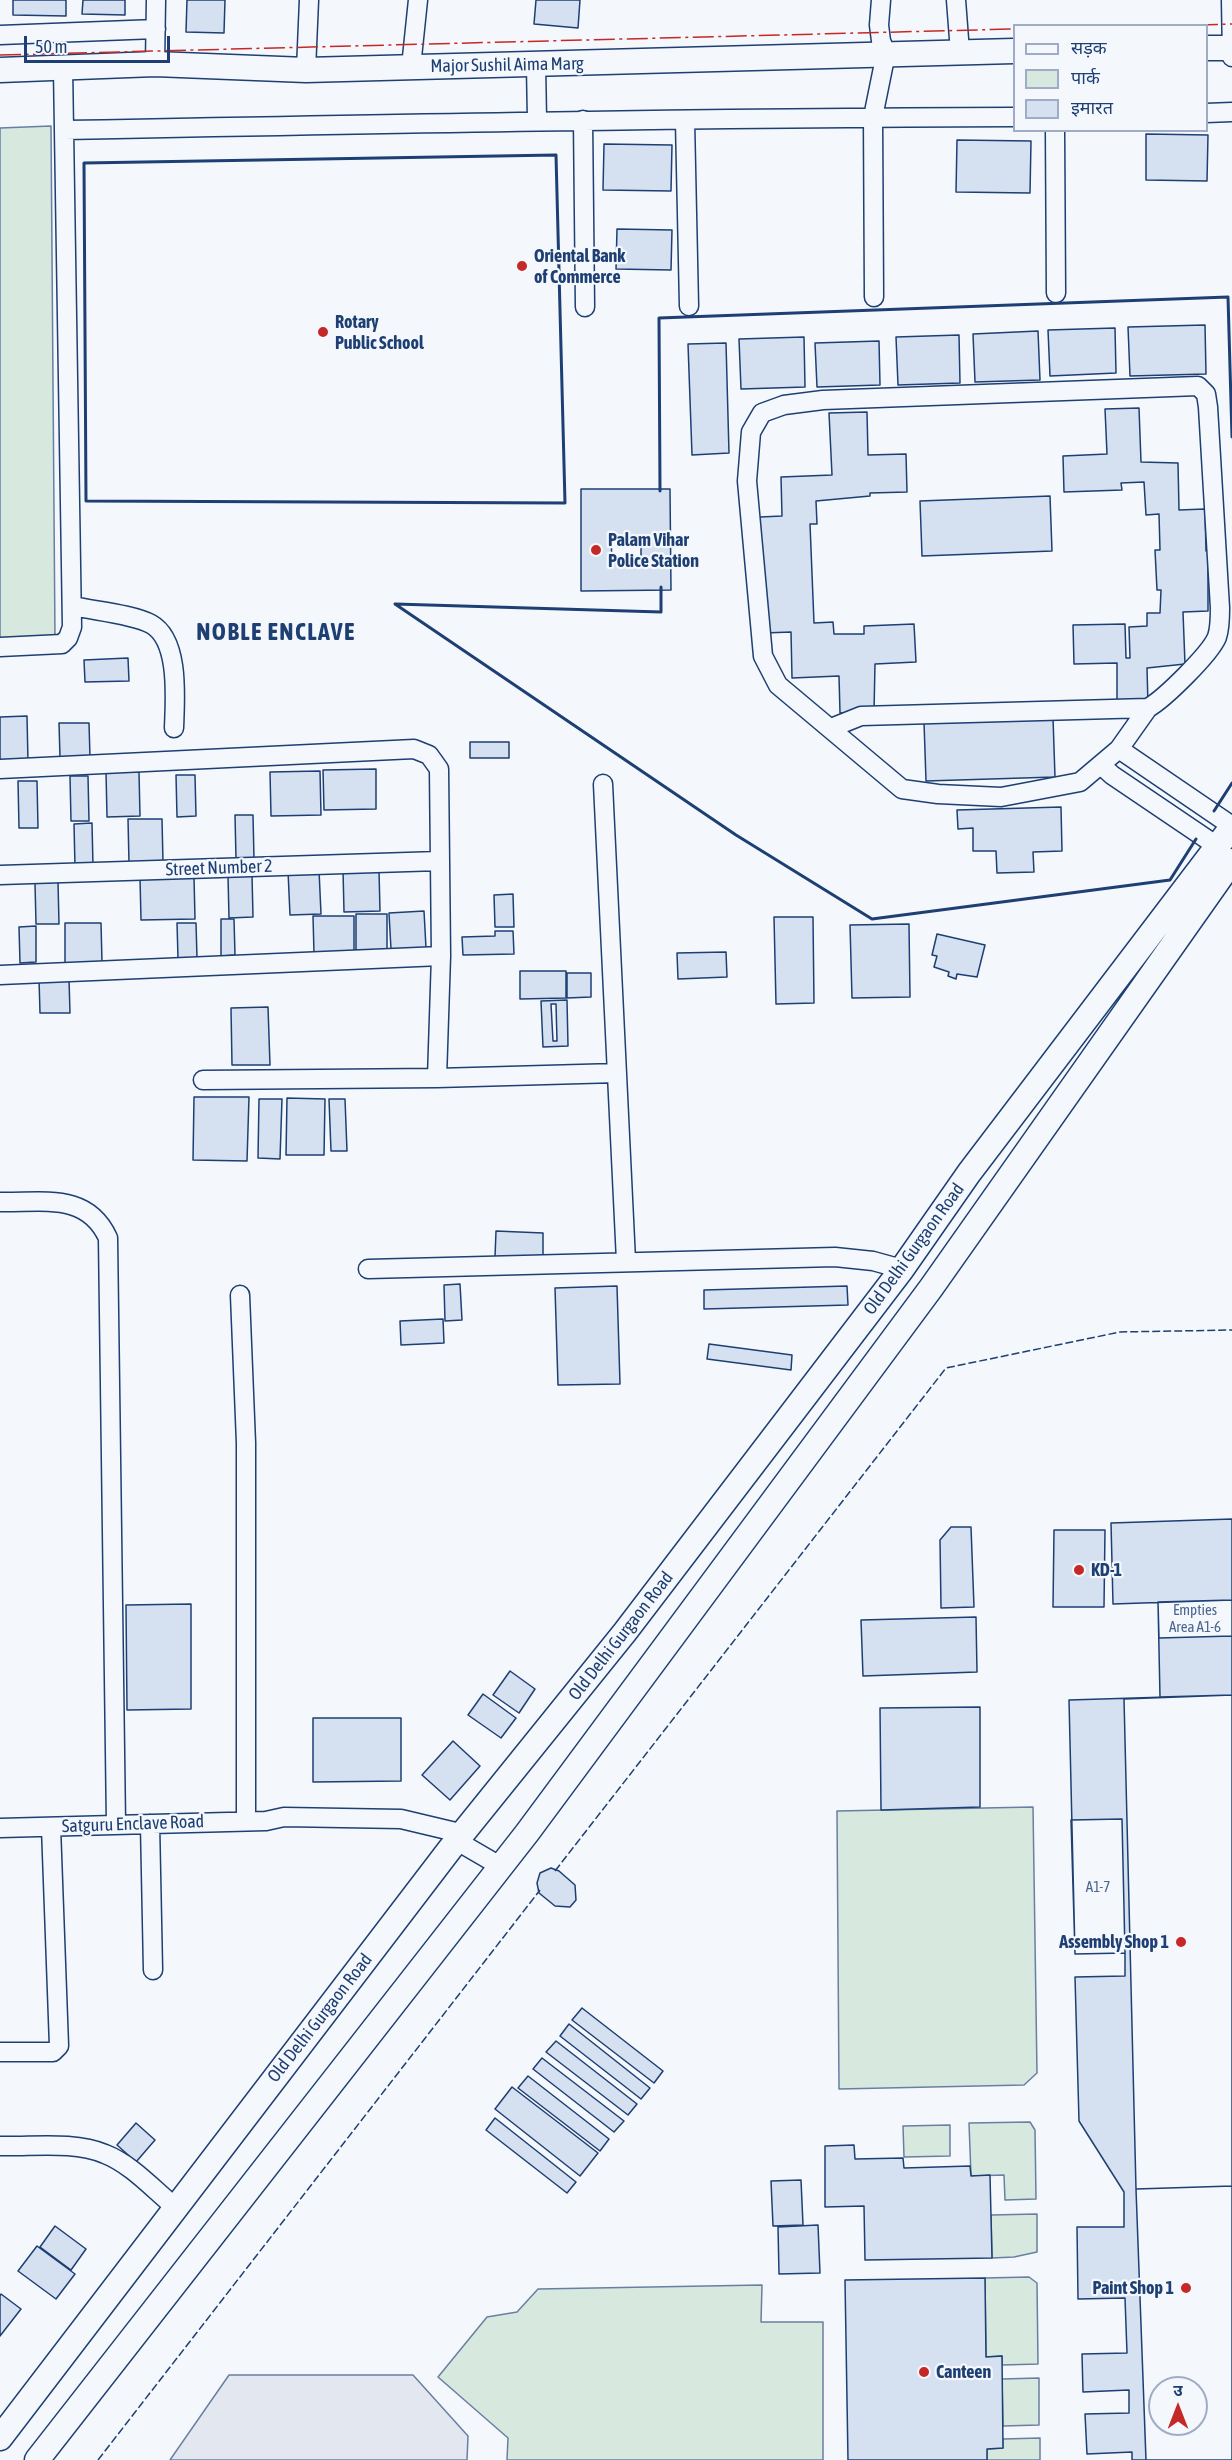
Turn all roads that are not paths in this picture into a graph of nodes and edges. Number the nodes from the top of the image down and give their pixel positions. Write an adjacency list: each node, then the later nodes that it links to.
1 (156, 0): 7 (street)
2 (309, 0): 20 (street)
3 (418, 0): 17 (street)
4 (881, 0): 12 (street)
5 (956, 0): 13 (street)
6 (1231, 0): 10 (street)
7 (156, 29): 8 (street); 15 (street)
8 (0, 35)
9 (1208, 48): 10 (main road)
10 (1232, 48): 14 (street)
11 (1013, 51): 13 (main road, Major Sushil Aima Marg)
12 (886, 52): 13 (main road, Major Sushil Aima Marg); 16 (main road, Major Sushil Aima Marg); 23 (street)
13 (960, 52)
14 (1232, 57)
15 (155, 64): 18 (main road, Major Sushil Aima Marg); 20 (main road, Major Sushil Aima Marg)
16 (536, 65): 17 (main road, Major Sushil Aima Marg); 25 (street)
17 (411, 67): 20 (main road, Major Sushil Aima Marg)
18 (63, 68): 19 (main road, Major Sushil Aima Marg); 28 (street)
19 (0, 70)
20 (306, 70)
21 (1208, 112): 22 (street)
22 (1232, 112)
23 (873, 117): 24 (street); 27 (street); 31 (street)
24 (1013, 117)
25 (537, 120): 26 (street); 28 (street)
26 (583, 120): 27 (street); 33 (street)
27 (685, 121): 32 (street)
28 (65, 130): 34 (street)
29 (1055, 132): 30 (street)
30 (1056, 293)
31 (874, 297)
32 (689, 306)
33 (585, 307)
34 (73, 606): 35 (street); 37 (street)
35 (0, 647)
36 (1148, 708): 38 (street); 38 (street); 39 (street)
37 (174, 728)
38 (831, 728): 40 (street)
39 (1119, 749): 40 (street); 43 (street)
40 (1101, 765): 44 (street)
41 (0, 769): 45 (street)
42 (603, 784): 49 (street)
43 (1232, 826): 44 (main road, Old Delhi Gurgaon Road)
44 (1225, 853): 53 (main road, Old Delhi Gurgaon Road); 54 (main road, Old Delhi Gurgaon Road)
45 (439, 861): 46 (street, Street Number 2); 47 (street)
46 (0, 875)
47 (441, 956): 48 (street); 50 (street)
48 (0, 975)
49 (617, 1073): 50 (street); 55 (street)
50 (438, 1078): 51 (street)
51 (203, 1080)
52 (0, 1202): 61 (street)
53 (939, 1215): 54 (main road); 57 (main road, Old Delhi Gurgaon Road)
54 (968, 1235): 65 (main road, Old Delhi Gurgaon Road)
55 (626, 1262): 56 (street); 57 (street)
56 (368, 1269)
57 (902, 1269): 64 (main road, Old Delhi Gurgaon Road)
58 (240, 1295): 59 (street)
59 (246, 1821): 60 (street, Satguru Enclave Road); 64 (street, Satguru Enclave Road)
60 (150, 1824): 61 (street, Satguru Enclave Road); 66 (street)
61 (116, 1825): 62 (street, Satguru Enclave Road)
62 (51, 1827): 63 (street, Satguru Enclave Road); 67 (street)
63 (0, 1828)
64 (457, 1842): 65 (street, Satguru Enclave Road); 69 (main road, Old Delhi Gurgaon Road)
65 (500, 1866): 71 (main road, Old Delhi Gurgaon Road)
66 (153, 1970)
67 (0, 2052)
68 (0, 2146): 69 (street)
69 (175, 2207): 70 (main road, Old Delhi Gurgaon Road)
70 (0, 2438)
71 (37, 2460)

